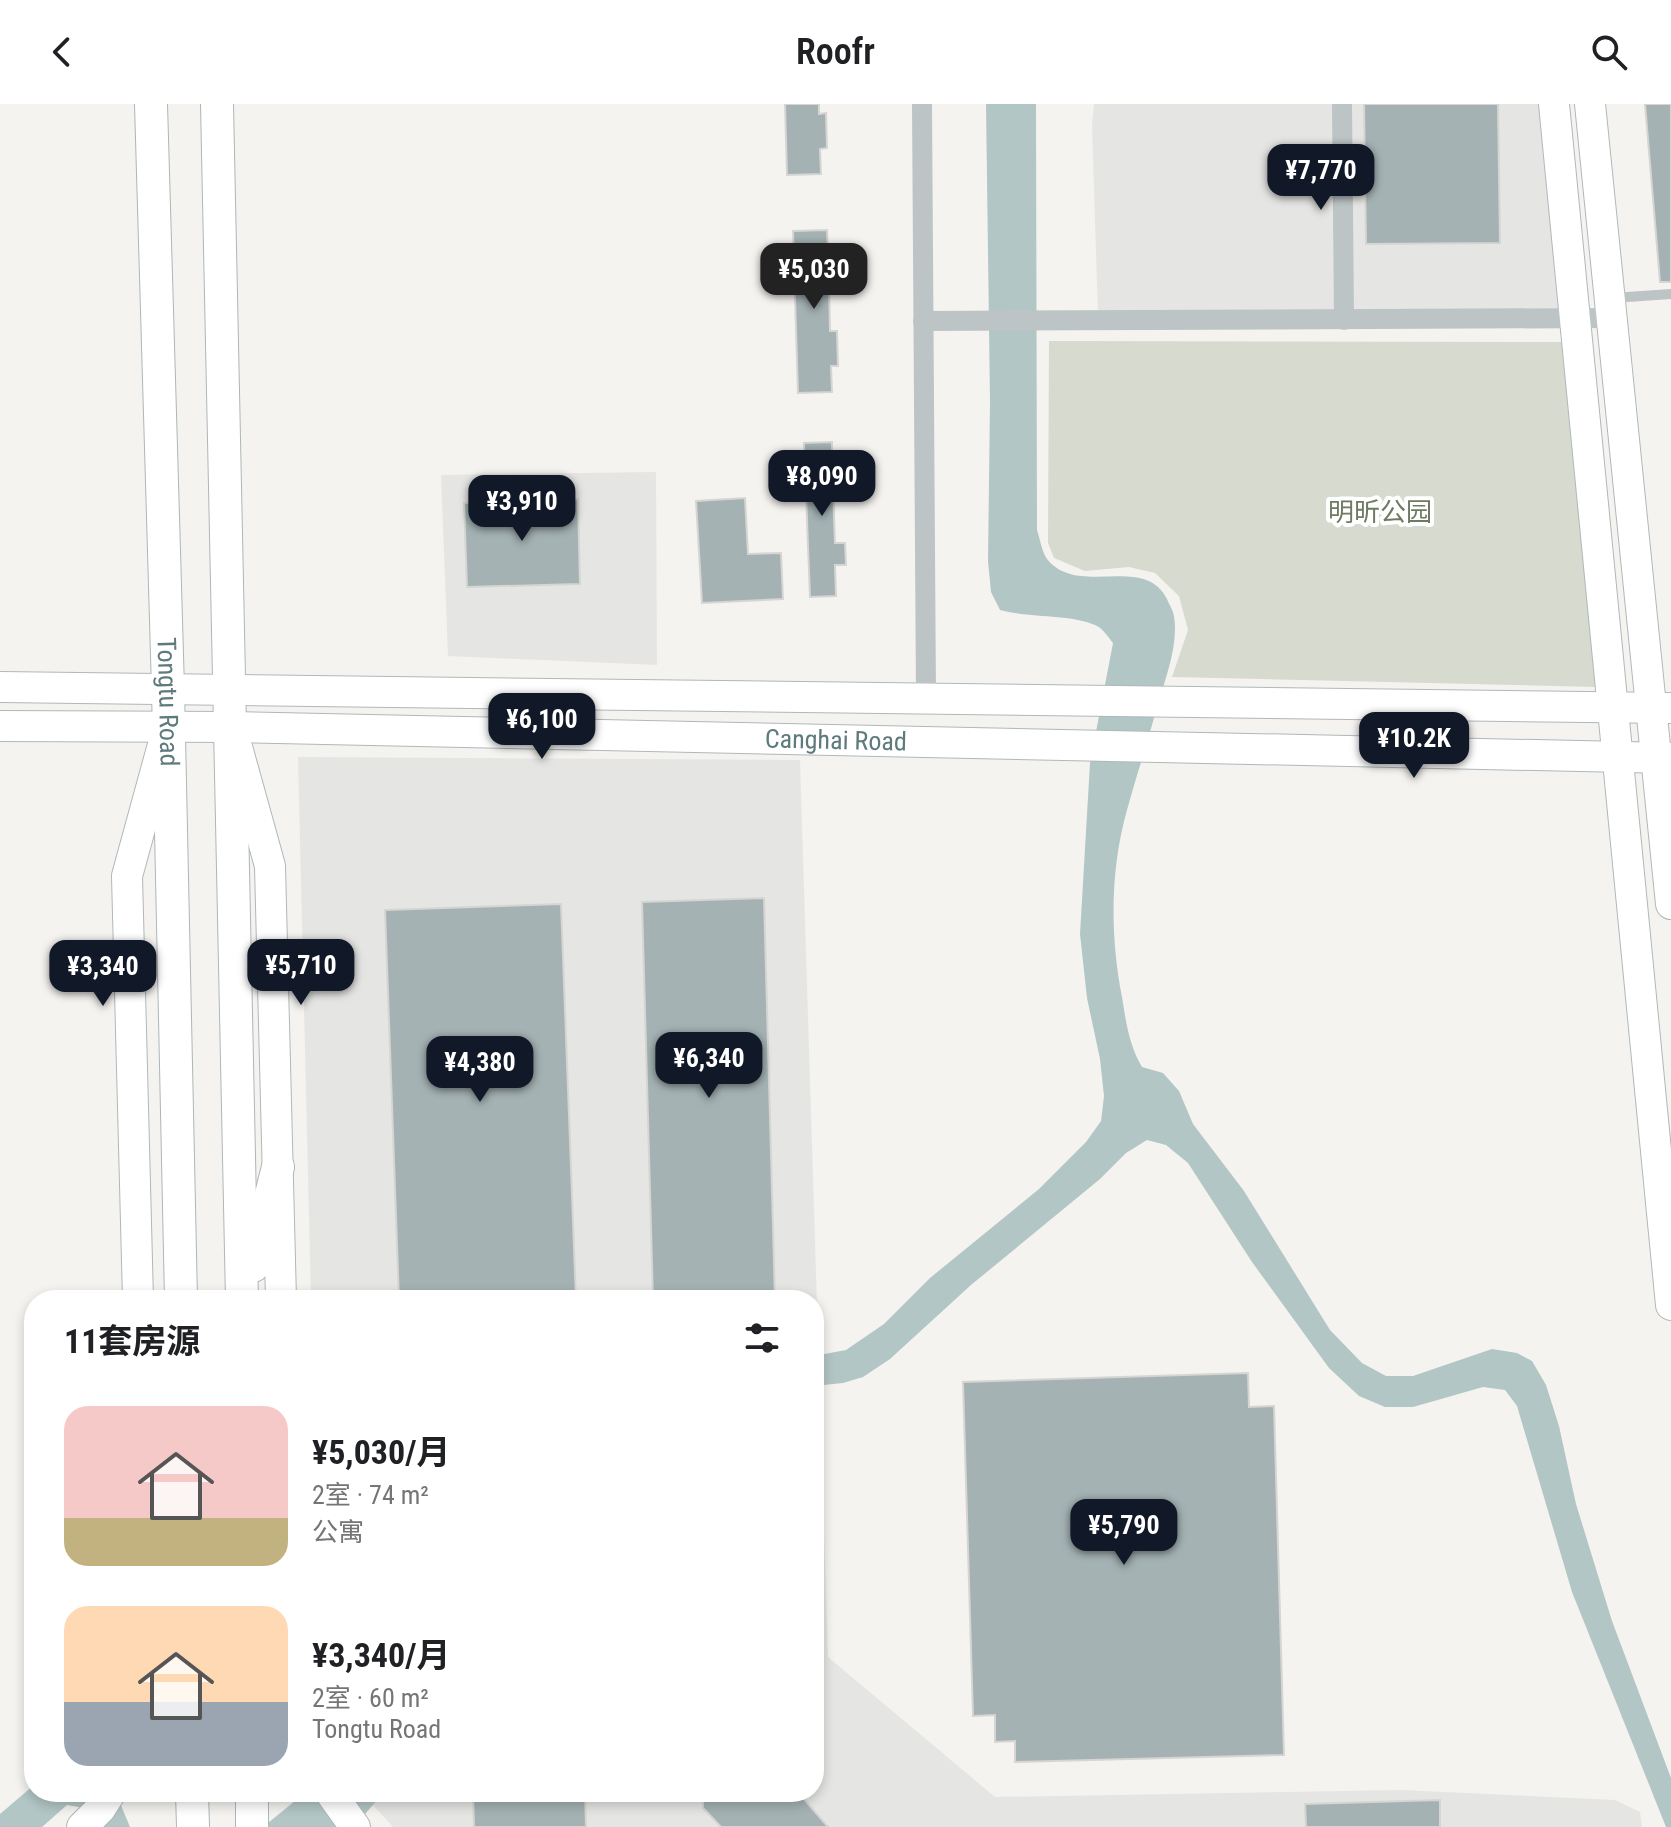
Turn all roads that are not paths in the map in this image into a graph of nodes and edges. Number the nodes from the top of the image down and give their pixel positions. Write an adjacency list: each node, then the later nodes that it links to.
1 (151, 104): 13 (main road, Tongtu Road)
2 (217, 104): 14 (main road)
3 (922, 104): 11 (street)
4 (1342, 104): 10 (street)
5 (1554, 104): 9 (main road)
6 (1590, 104): 8 (main road)
7 (1671, 294): 8 (lane)
8 (1610, 308): 9 (street); 17 (main road)
9 (1575, 318): 10 (street); 16 (main road)
10 (1344, 320): 11 (street)
11 (923, 321): 15 (street)
12 (0, 687): 13 (main road, Canghai Road)
13 (168, 689): 14 (main road, Canghai Road); 19 (main road, Tongtu Road)
14 (231, 690): 15 (main road, Canghai Road); 20 (main road)
15 (926, 699): 16 (main road, Canghai Road)
16 (1612, 707): 17 (main road, Canghai Road); 21 (main road)
17 (1662, 708): 22 (main road)
18 (0, 726): 19 (main road, Canghai Road)
19 (168, 727): 20 (main road, Canghai Road); 25 (main road); 26 (main road, Tongtu Road)
20 (231, 727): 21 (main road, Canghai Road); 24 (main road); 27 (main road)
21 (1616, 757): 22 (main road, Canghai Road); 30 (main road)
22 (1664, 758): 23 (main road)
23 (1671, 904)
24 (278, 1167): 28 (main road); 29 (main road)
25 (138, 1290)
26 (181, 1290)
27 (243, 1290)
28 (246, 1290)
29 (281, 1290)
30 (1671, 1305)
31 (105, 1802): 34 (main road)
32 (192, 1802): 35 (main road)
33 (337, 1802): 36 (main road)
34 (82, 1827)
35 (193, 1827)
36 (355, 1827)

